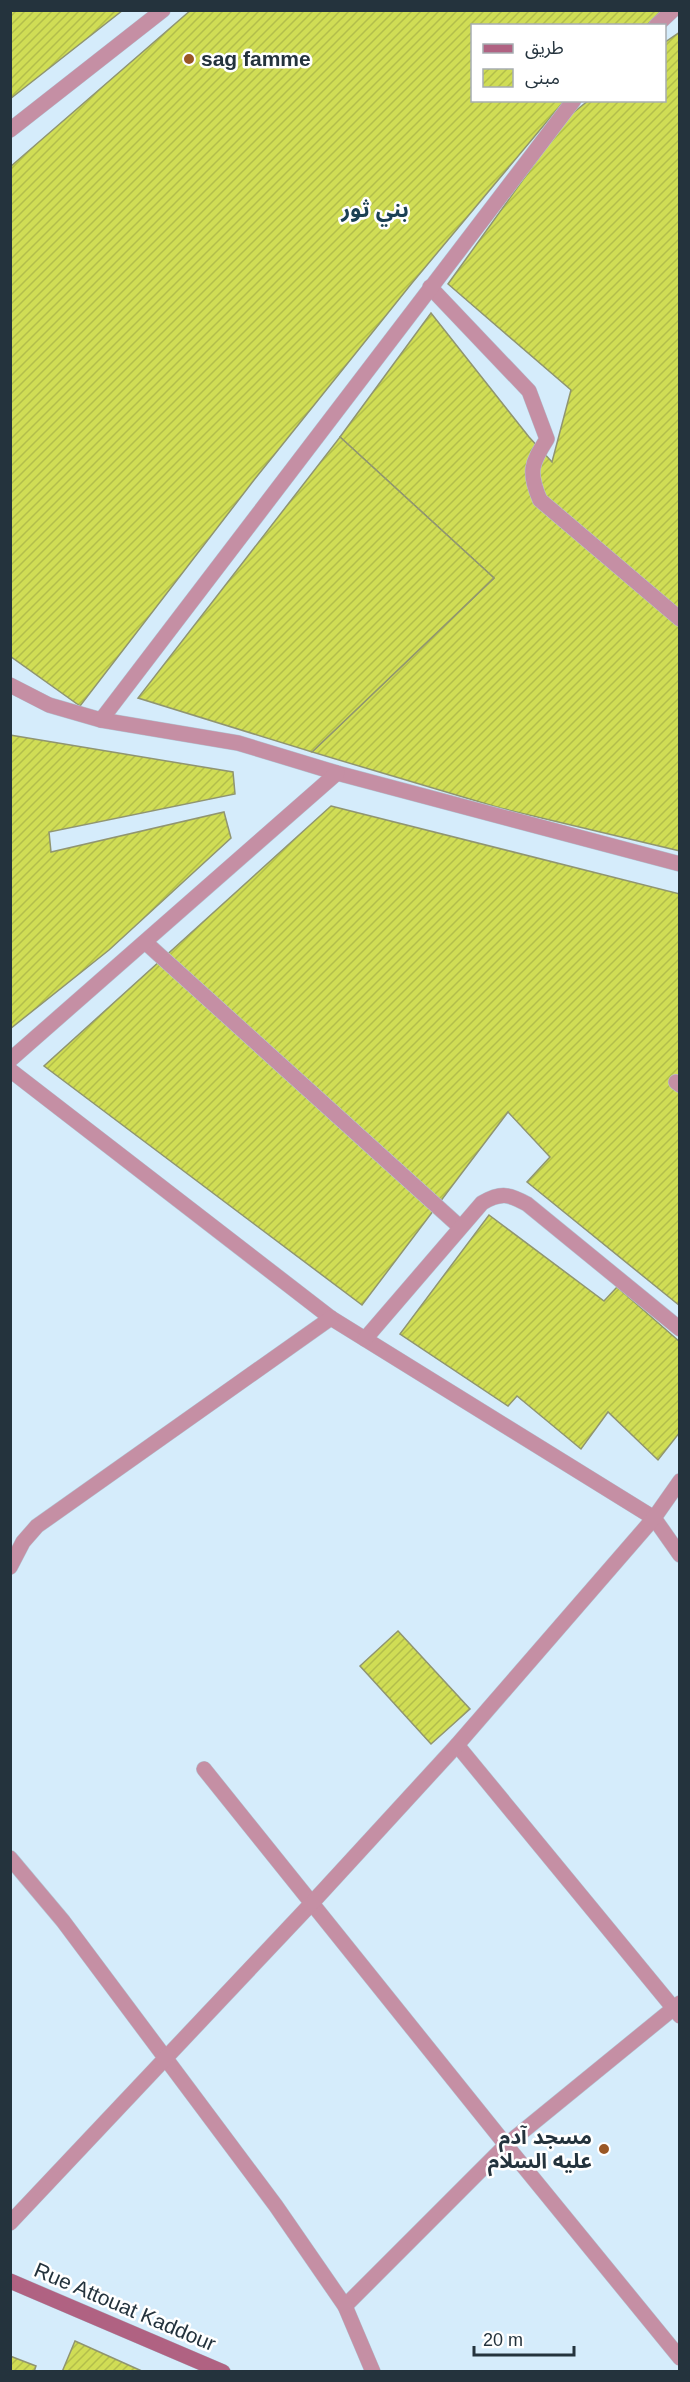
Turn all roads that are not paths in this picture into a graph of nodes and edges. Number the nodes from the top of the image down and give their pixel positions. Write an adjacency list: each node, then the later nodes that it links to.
1 (163, 10): 5 (street)
2 (673, 10): 3 (street)
3 (658, 24)
4 (572, 102): 6 (street)
5 (10, 130)
6 (430, 288): 7 (street); 9 (street)
7 (680, 619)
8 (12, 689): 9 (street)
9 (101, 720): 10 (street)
10 (337, 773): 11 (street); 12 (street)
11 (680, 864)
12 (145, 942): 13 (street); 15 (street)
13 (10, 1060)
14 (10, 1070): 16 (street)
15 (460, 1227): 17 (street); 18 (street)
16 (331, 1318): 18 (street); 22 (street)
17 (680, 1329)
18 (365, 1339): 20 (street)
19 (680, 1481): 20 (street)
20 (654, 1518): 21 (street); 23 (street)
21 (680, 1555)
22 (10, 1567)
23 (457, 1745): 26 (street); 27 (street)
24 (204, 1769): 26 (street)
25 (10, 1858): 28 (street)
26 (311, 1904): 28 (street); 29 (street)
27 (678, 2009): 29 (street)
28 (166, 2058): 30 (street); 32 (street)
29 (506, 2145): 32 (street); 33 (street)
30 (10, 2223)
31 (10, 2281): 34 (street, Rue Attouat Kaddour)
32 (345, 2306): 35 (street)
33 (680, 2358)
34 (223, 2372)
35 (373, 2372)

